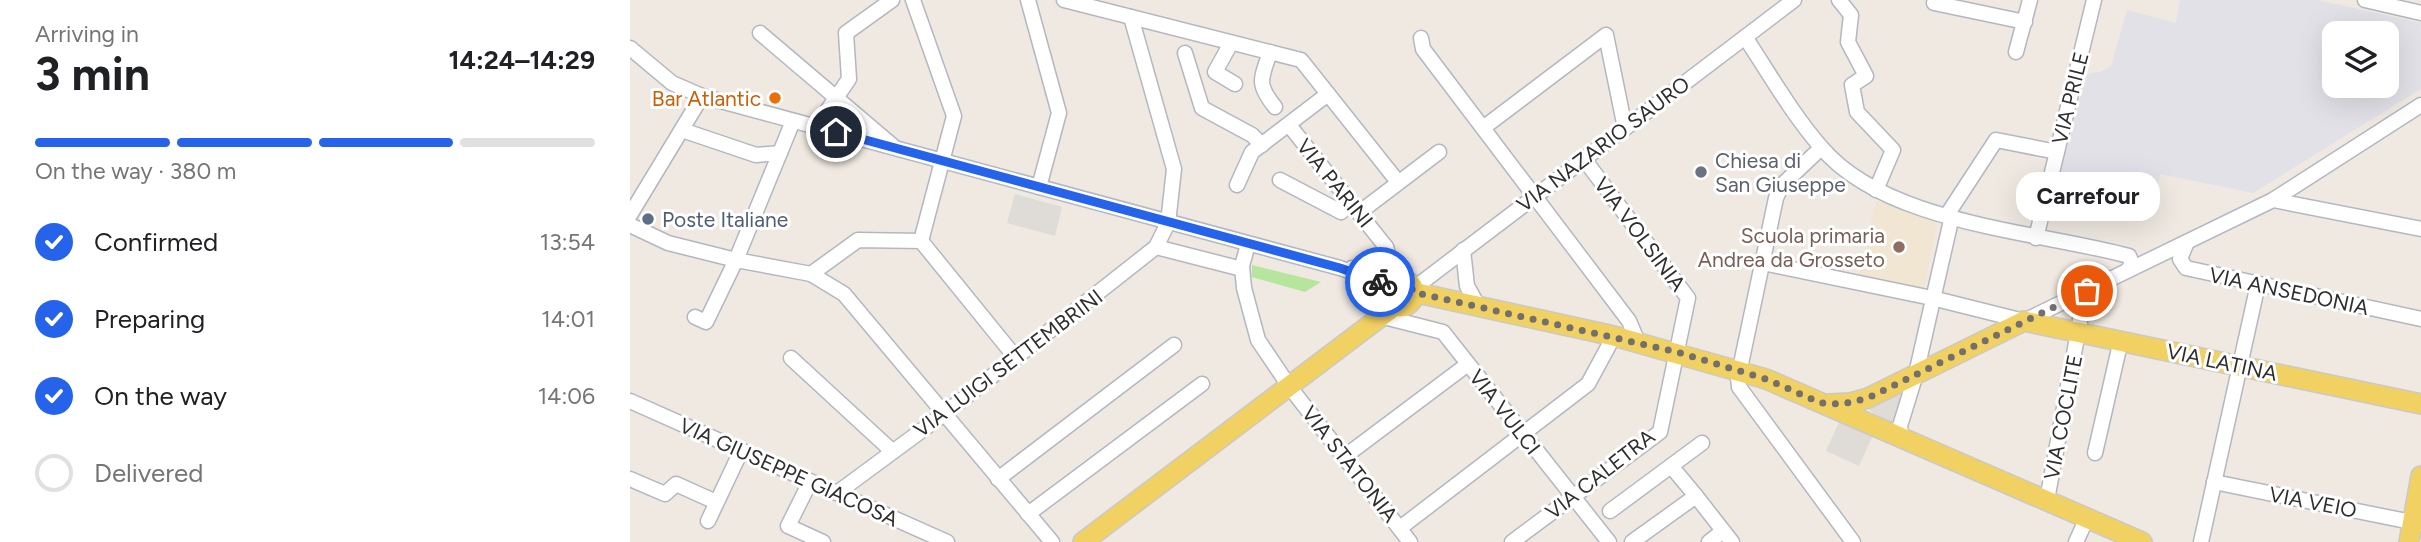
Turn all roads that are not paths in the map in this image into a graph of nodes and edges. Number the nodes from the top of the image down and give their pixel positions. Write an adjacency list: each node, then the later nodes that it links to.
1 (892, 0): 27 (street)
2 (913, 0): 43 (street)
3 (1028, 0): 47 (street)
4 (1064, 0): 12 (street)
5 (1794, 0): 15 (street, VIA NAZARIO SAURO)
6 (1839, 0): 48 (street)
7 (2030, 0): 13 (street)
8 (2094, 0): 40 (street, VIA PRILE)
9 (2365, 0): 11 (street)
10 (1934, 3): 13 (street)
11 (2421, 13)
12 (1131, 17): 17 (street); 54 (street)
13 (2025, 22): 20 (street)
14 (760, 33): 27 (street)
15 (1745, 37): 34 (street, VIA NAZARIO SAURO); 37 (street)
16 (1421, 38): 33 (street)
17 (1231, 43): 19 (street); 22 (street)
18 (630, 50): 26 (street, VIA VULCI)
19 (1270, 52): 25 (street); 29 (street)
20 (2016, 52)
21 (1185, 53): 23 (street)
22 (1215, 72): 23 (street); 24 (street)
23 (1193, 80): 36 (street)
24 (1235, 84)
25 (1328, 94): 31 (street); 45 (street)
26 (702, 96): 30 (street, VIA VULCI); 35 (street)
27 (835, 99): 32 (street); 38 (street)
28 (2421, 105): 50 (street)
29 (1275, 107)
30 (793, 121): 32 (street, VIA VULCI); 41 (street)
31 (1289, 125): 36 (street); 51 (street, VIA PARINI)
32 (816, 127): 38 (street, VIA VULCI)
33 (1483, 128): 34 (street); 49 (street)
34 (1625, 128): 42 (street, VIA NAZARIO SAURO)
35 (682, 130): 41 (street); 52 (street)
36 (1262, 145): 46 (street)
37 (1821, 148): 48 (street); 65 (street)
38 (897, 149): 43 (street, VIA VULCI)
39 (1439, 152): 45 (street)
40 (2057, 152): 53 (street); 57 (street, VIA PRILE)
41 (780, 153): 64 (street)
42 (1584, 159): 49 (street, VIA NAZARIO SAURO); 83 (street, VIA VOLSINIA)
43 (943, 162): 47 (street, VIA VULCI); 58 (street)
44 (1280, 180): 51 (street)
45 (1398, 182): 51 (street)
46 (1237, 185)
47 (1039, 187): 54 (street, VIA VULCI)
48 (1876, 190): 53 (street)
49 (1535, 196): 63 (street, VIA NAZARIO SAURO); 81 (street)
50 (2273, 200): 56 (street); 59 (street)
51 (1356, 207): 62 (street, VIA PARINI)
52 (630, 215)
53 (1950, 216): 57 (street); 72 (street)
54 (1168, 223): 60 (street, VIA VULCI); 61 (street, VIA LUIGI SETTEMBRINI)
55 (630, 225): 64 (street)
56 (2421, 229)
57 (2036, 237): 68 (street)
58 (921, 241): 69 (street); 85 (street)
59 (2187, 242): 68 (street); 70 (street, VIA ANSEDONIA)
60 (1248, 244): 66 (street, VIA VULCI); 67 (street, VIA STATONIA)
61 (1156, 247): 67 (street); 85 (street, VIA LUIGI SETTEMBRINI)
62 (1386, 247): 66 (street); 71 (street, VIA PARINI)
63 (1463, 250): 71 (street, VIA NAZARIO SAURO); 74 (street)
64 (736, 260): 69 (street); 75 (street)
65 (1763, 263): 72 (street); 88 (street)
66 (1340, 268): 71 (street, VIA VULCI)
67 (1242, 269): 91 (street, VIA STATONIA)
68 (2128, 271): 73 (street)
69 (811, 274): 96 (street)
70 (2258, 284): 76 (street, VIA ANSEDONIA); 87 (street)
71 (1397, 297): 74 (main road); 86 (street, VIA VULCI); 91 (main road, VIA NAZARIO SAURO)
72 (1932, 298): 77 (street); 89 (street)
73 (2066, 301): 77 (street); 78 (street, VIA COCLITE)
74 (1477, 304): 79 (main road)
75 (695, 317)
76 (2421, 319)
77 (2024, 321): 78 (main road, VIA LATINA); 89 (main road)
78 (2080, 331): 80 (main road, VIA LATINA); 115 (street, VIA COCLITE)
79 (1614, 336): 81 (main road); 98 (street)
80 (2121, 340): 87 (main road, VIA LATINA); 103 (street)
81 (1639, 342): 83 (main road)
82 (1174, 345): 108 (street)
83 (1677, 352): 88 (main road); 113 (street, VIA CALETRA)
84 (790, 358): 102 (street)
85 (1016, 358): 96 (street, VIA LUIGI SETTEMBRINI)
86 (1468, 364): 98 (street, VIA VULCI); 104 (street)
87 (2238, 366): 94 (main road, VIA LATINA); 110 (street)
88 (1738, 370): 95 (main road); 133 (street)
89 (1916, 374): 92 (main road); 97 (street)
90 (1202, 384): 118 (street)
91 (1289, 386): 104 (street, VIA STATONIA); 127 (main road, VIA NAZARIO SAURO)
92 (1868, 398): 95 (main road); 97 (main road)
93 (630, 401): 101 (street, VIA GIUSEPPE GIACOSA)
94 (2418, 402)
95 (1821, 403): 100 (main road)
96 (944, 414): 102 (street, VIA LUIGI SETTEMBRINI); 108 (street)
97 (1901, 433): 100 (main road)
98 (1523, 435): 113 (street, VIA VULCI); 122 (street)
99 (1702, 443): 105 (street)
100 (1929, 448): 115 (main road)
101 (741, 451): 109 (street, VIA GIUSEPPE GIACOSA); 116 (street)
102 (892, 451): 112 (street, VIA LUIGI SETTEMBRINI)
103 (2095, 453)
104 (1344, 457): 122 (street, VIA STATONIA)
105 (1671, 466): 114 (street); 117 (street)
106 (2421, 476): 111 (main road)
107 (630, 479): 116 (street)
108 (998, 479): 118 (street)
109 (810, 482): 112 (street, VIA GIUSEPPE GIACOSA); 124 (street)
110 (2214, 482): 121 (street, VIA VEIO); 136 (street)
111 (2421, 487): 121 (main road)
112 (837, 493): 125 (street, VIA GIUSEPPE GIACOSA)
113 (1574, 496): 129 (street, VIA CALETRA); 130 (street, VIA VULCI)
114 (1696, 496): 123 (street); 131 (street)
115 (2047, 500): 119 (main road)
116 (716, 502): 120 (street)
117 (1610, 511)
118 (1028, 514): 126 (street)
119 (2087, 518): 134 (street); 135 (main road)
120 (708, 522)
121 (2417, 523): 137 (main road)
122 (1400, 528): 128 (street, VIA STATONIA)
123 (1727, 537): 132 (street)
124 (823, 542)
125 (947, 542)
126 (1052, 542)
127 (1083, 542)
128 (1410, 542)
129 (1512, 542)
130 (1609, 542)
131 (1632, 542)
132 (1709, 542)
133 (1853, 542)
134 (2076, 542)
135 (2142, 542)
136 (2201, 542)
137 (2409, 542)

